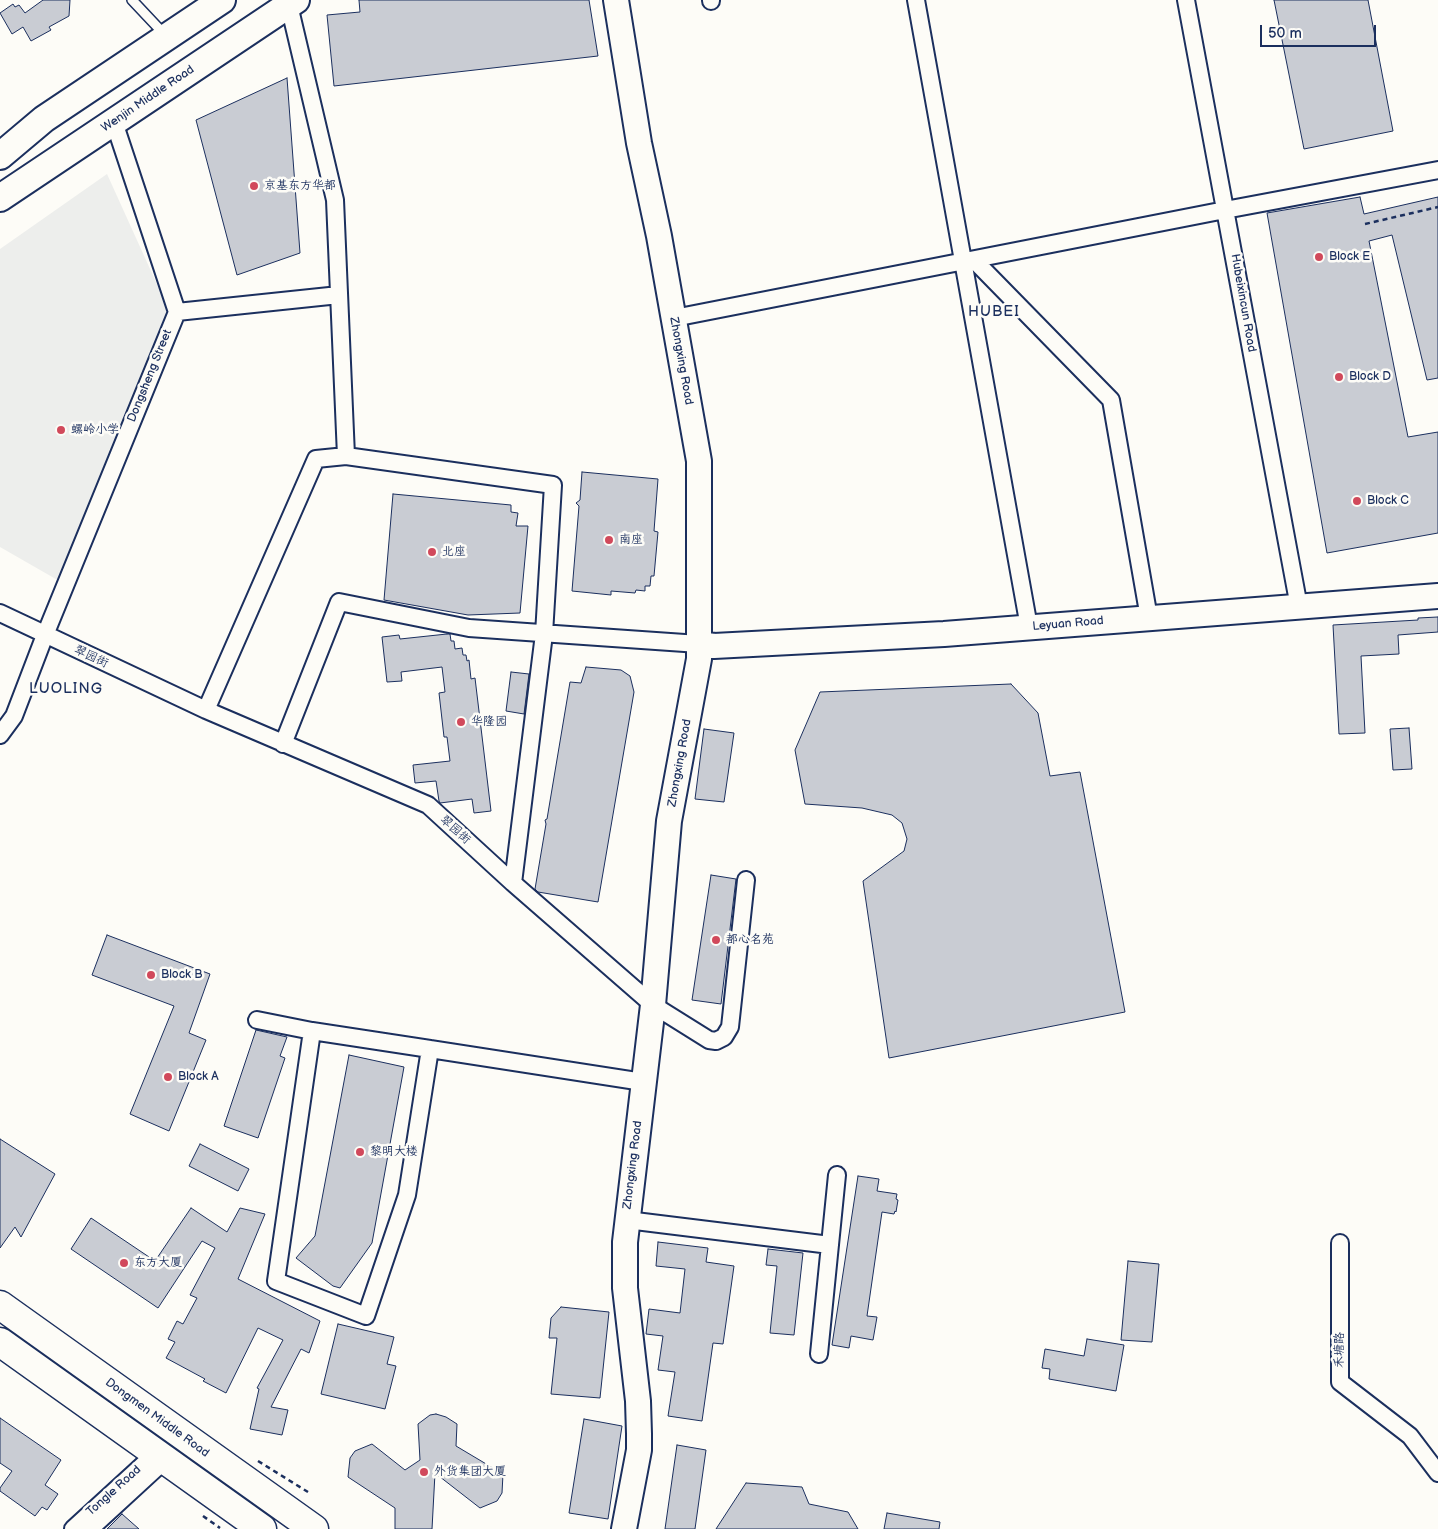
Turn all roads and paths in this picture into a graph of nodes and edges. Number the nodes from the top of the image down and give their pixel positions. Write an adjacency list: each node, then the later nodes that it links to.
1 (132, 0): 7 (lane)
2 (222, 0): 7 (main road)
3 (616, 0): 20 (street, Zhongxing Road)
4 (916, 0): 17 (street)
5 (1186, 0): 15 (street, Hubeixincun Road)
6 (292, 2): 9 (main road, Wenjin Middle Road); 18 (street)
7 (167, 37): 8 (main road)
8 (44, 119): 10 (street); 11 (main road)
9 (114, 122): 13 (main road, Wenjin Middle Road); 19 (street)
10 (0, 143)
11 (0, 156)
12 (1438, 170): 15 (street)
13 (0, 198)
14 (1438, 207): 16 (path)
15 (1225, 210): 17 (street); 23 (street, Hubeixincun Road)
16 (1366, 224)
17 (969, 261): 20 (street); 25 (street); 26 (street)
18 (339, 296): 19 (street); 21 (street)
19 (177, 312): 28 (street, Dongsheng Street)
20 (674, 318): 29 (street, Zhongxing Road)
21 (346, 456): 27 (street); 30 (street)
22 (1438, 596): 23 (street, Leyuan Road)
23 (1299, 606): 25 (street, Leyuan Road)
24 (0, 613): 28 (street, 翠园街)
25 (1149, 618): 26 (street, Leyuan Road)
26 (1029, 627): 29 (street, Leyuan Road)
27 (544, 634): 29 (street); 32 (street); 34 (street)
28 (45, 635): 30 (street, 翠园街); 31 (street, Dongsheng Street)
29 (698, 644): 35 (street, Zhongxing Road)
30 (206, 710): 32 (street, 翠园街)
31 (0, 735)
32 (283, 744): 34 (street, 翠园街)
33 (746, 880): 35 (street, 翠园街)
34 (513, 883): 35 (street, 翠园街)
35 (653, 1005): 39 (street, Zhongxing Road)
36 (257, 1020): 37 (street)
37 (312, 1030): 38 (street); 38 (street)
38 (430, 1049): 39 (street)
39 (644, 1082): 41 (street, Zhongxing Road)
40 (837, 1175): 43 (street)
41 (627, 1220): 43 (street); 57 (street, Zhongxing Road)
42 (1340, 1243): 49 (street, 禾塘路)
43 (830, 1245): 46 (street)
44 (0, 1305): 56 (highway, Dongmen Middle Road)
45 (0, 1342): 47 (highway)
46 (819, 1354)
47 (160, 1457): 52 (street, Tongle Road); 53 (street, Tongle Road); 55 (highway)
48 (256, 1460): 50 (path)
49 (1438, 1474)
50 (308, 1492)
51 (203, 1516): 54 (path)
52 (73, 1529)
53 (90, 1529)
54 (223, 1529)
55 (262, 1529)
56 (314, 1529)
57 (624, 1529)

